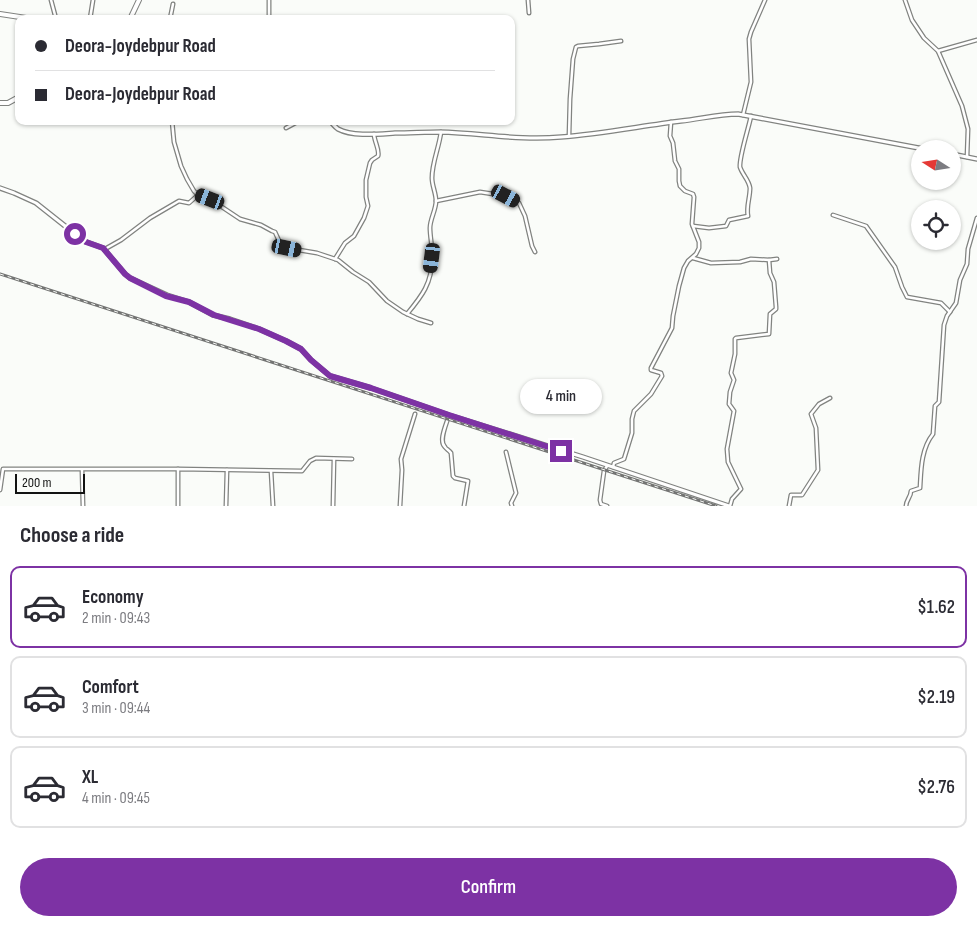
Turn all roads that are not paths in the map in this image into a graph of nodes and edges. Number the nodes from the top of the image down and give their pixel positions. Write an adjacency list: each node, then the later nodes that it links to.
1 (52, 0): 11 (street)
2 (93, 0): 12 (street)
3 (139, 0): 13 (main road)
4 (269, 0): 15 (street)
5 (528, 0): 9 (street)
6 (764, 0): 22 (street)
7 (905, 0): 19 (street)
8 (173, 4): 14 (street)
9 (530, 13)
10 (0, 14): 16 (main road)
11 (55, 15)
12 (91, 15)
13 (132, 15)
14 (171, 15)
15 (269, 15)
16 (15, 16)
17 (977, 40): 19 (street)
18 (621, 41): 31 (street)
19 (938, 51): 34 (street)
20 (15, 99): 21 (main road)
21 (0, 103)
22 (743, 115): 23 (street); 24 (street)
23 (751, 116): 32 (street); 41 (street)
24 (671, 122): 31 (street); 41 (street)
25 (172, 125): 37 (street)
26 (292, 125): 28 (street)
27 (334, 125): 30 (street)
28 (286, 128)
29 (441, 132): 30 (street); 31 (street); 38 (street)
30 (374, 134): 46 (street)
31 (569, 136)
32 (911, 147)
33 (961, 156): 34 (street)
34 (967, 157): 35 (street)
35 (977, 159)
36 (0, 188): 42 (street)
37 (198, 195): 42 (street); 46 (street)
38 (436, 201): 43 (street); 49 (street)
39 (832, 215): 48 (street)
40 (977, 218): 48 (street)
41 (693, 226): 44 (street)
42 (105, 249): 53 (street)
43 (535, 252)
44 (693, 258): 47 (street); 58 (street)
45 (777, 258): 47 (street)
46 (335, 259): 49 (street)
47 (770, 260): 75 (street)
48 (950, 312): 77 (street)
49 (407, 314): 50 (street)
50 (432, 323)
51 (830, 398): 76 (street)
52 (415, 414): 71 (street)
53 (449, 415): 57 (street); 72 (street)
54 (506, 452): 73 (street)
55 (334, 459): 56 (street); 62 (street); 70 (street)
56 (352, 459)
57 (607, 466): 58 (street); 74 (street)
58 (613, 468): 65 (street)
59 (82, 469): 60 (street); 63 (street); 64 (street)
60 (178, 470): 61 (street); 67 (street)
61 (227, 470): 62 (street); 68 (street)
62 (271, 471): 69 (street)
63 (0, 490)
64 (83, 504): 66 (street)
65 (722, 505): 75 (street)
66 (79, 506)
67 (178, 506)
68 (226, 506)
69 (272, 506)
70 (333, 506)
71 (400, 506)
72 (464, 506)
73 (512, 506)
74 (607, 506)
75 (729, 506)
76 (789, 506)
77 (906, 506)

